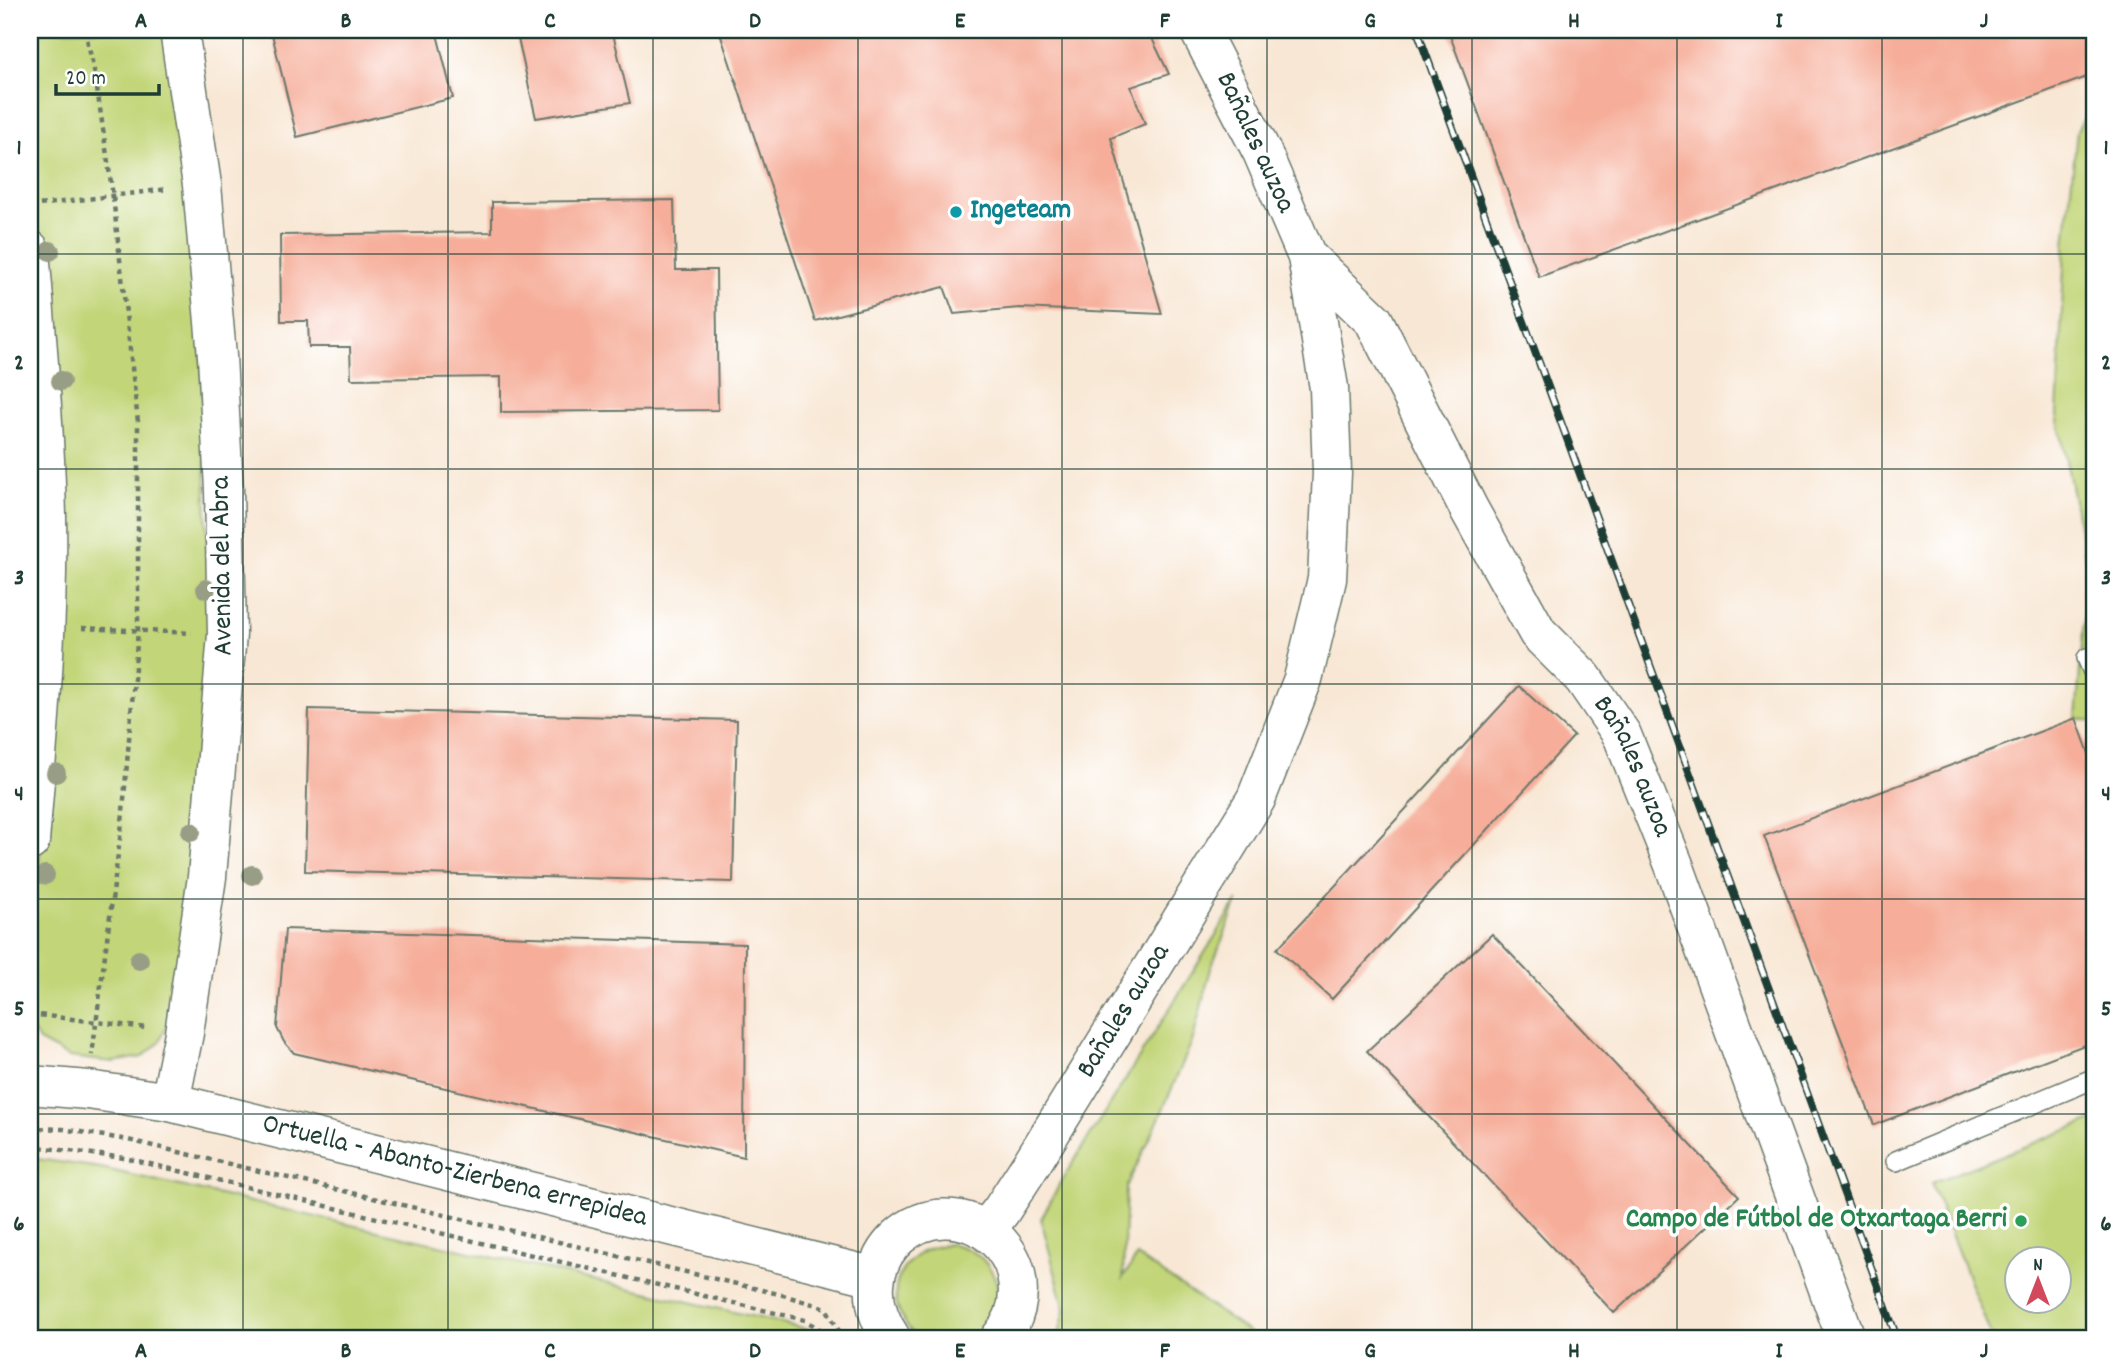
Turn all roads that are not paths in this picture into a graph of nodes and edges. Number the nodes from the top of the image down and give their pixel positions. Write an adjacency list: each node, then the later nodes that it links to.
1 (179, 30): 10 (street, Avenida del Abra)
2 (1199, 30): 4 (street, Bañales auzoa)
3 (30, 250): 7 (street)
4 (1307, 257): 12 (street, Bañales auzoa); 16 (street, Bañales auzoa)
5 (2087, 658): 6 (lane)
6 (2095, 676)
7 (30, 841)
8 (2095, 1078): 11 (lane)
9 (30, 1085): 10 (street, Ortuella - Abanto-Zierbena errepidea)
10 (170, 1102): 13 (street, Ortuella - Abanto-Zierbena errepidea)
11 (1896, 1161)
12 (986, 1230): 13 (street); 15 (street)
13 (875, 1277): 14 (street)
14 (891, 1338)
15 (1000, 1338)
16 (1846, 1338)

